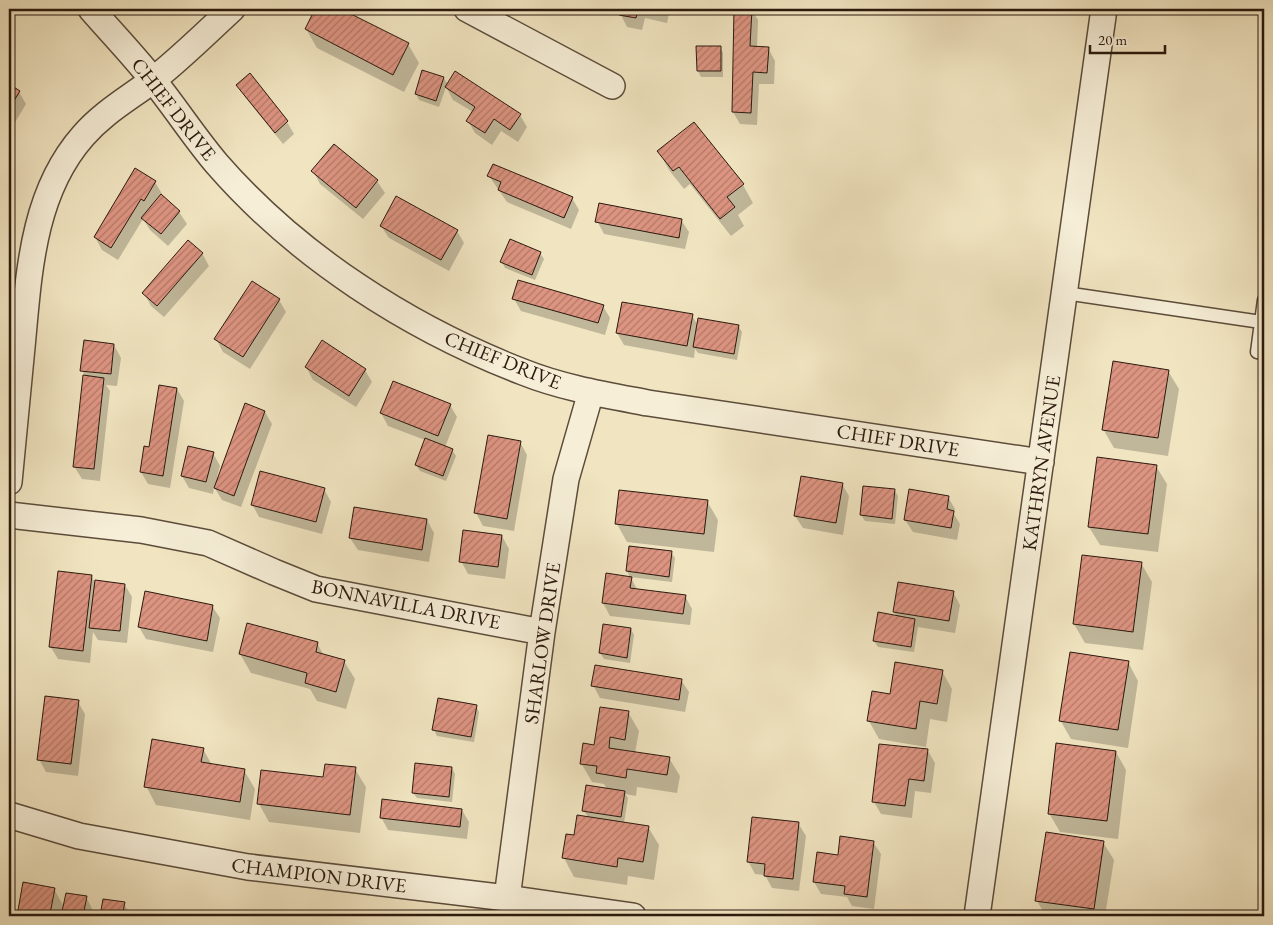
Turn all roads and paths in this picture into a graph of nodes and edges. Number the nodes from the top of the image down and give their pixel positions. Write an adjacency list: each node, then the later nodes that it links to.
1 (91, 9): 5 (street, CHIEF DRIVE)
2 (232, 9): 5 (street)
3 (467, 9): 6 (street)
4 (1104, 9): 7 (street, KATHRYN AVENUE)
5 (153, 80): 11 (street, CHIEF DRIVE); 13 (street)
6 (612, 86)
7 (1065, 293): 9 (lane); 12 (street, KATHRYN AVENUE)
8 (1264, 300): 9 (lane)
9 (1261, 322): 10 (lane)
10 (1264, 353)
11 (590, 392): 12 (street, CHIEF DRIVE); 15 (street, SHARLOW DRIVE)
12 (1041, 462): 19 (street, KATHRYN AVENUE)
13 (9, 482)
14 (9, 515): 15 (street, BONNAVILLA DRIVE)
15 (542, 632): 17 (street, SHARLOW DRIVE)
16 (9, 814): 17 (street, CHAMPION DRIVE)
17 (507, 898): 18 (street, CHAMPION DRIVE)
18 (632, 916)
19 (977, 916)

